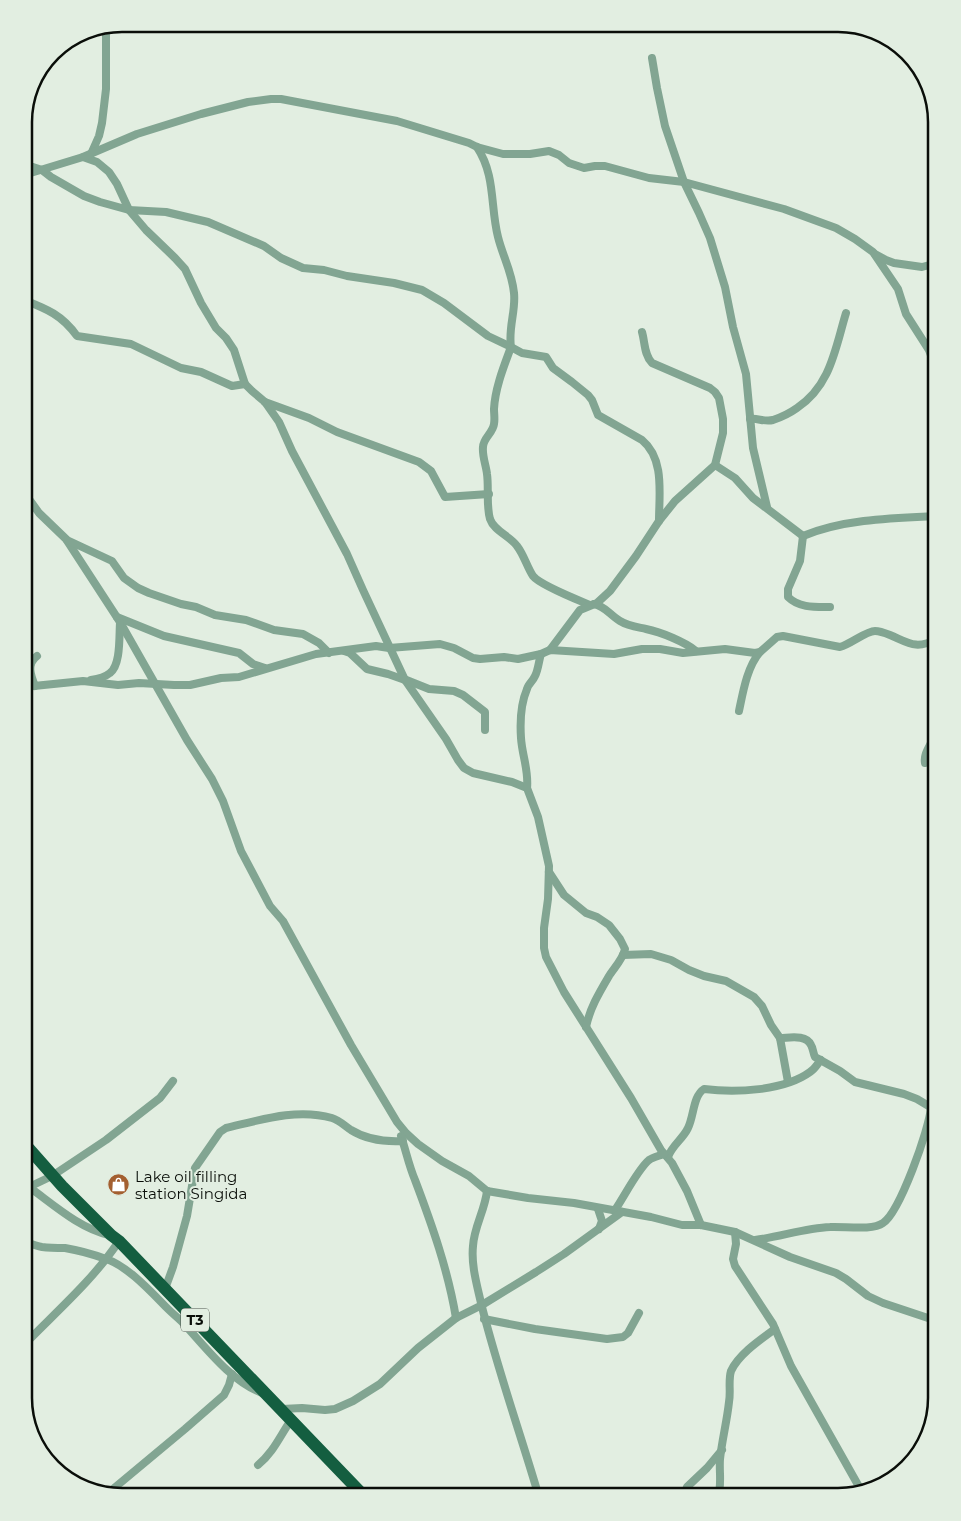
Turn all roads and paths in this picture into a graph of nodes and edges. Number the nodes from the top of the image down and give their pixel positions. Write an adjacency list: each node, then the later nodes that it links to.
1 (106, 34): 4 (street)
2 (652, 58): 8 (street)
3 (477, 147): 4 (street); 8 (street); 15 (street)
4 (87, 156): 6 (street); 9 (street)
5 (33, 167): 6 (street)
6 (42, 170): 7 (street); 9 (street)
7 (33, 173)
8 (684, 182): 10 (street); 19 (street)
9 (129, 210): 15 (street); 17 (street)
10 (873, 252): 11 (street); 16 (street)
11 (928, 265)
12 (33, 304): 17 (street)
13 (846, 313): 19 (street)
14 (642, 332): 20 (street)
15 (511, 347): 21 (street); 25 (street)
16 (928, 348)
17 (245, 384): 18 (street)
18 (265, 402): 21 (street); 31 (street)
19 (750, 419): 23 (street)
20 (715, 465): 23 (street); 25 (street)
21 (488, 494): 28 (street)
22 (33, 504): 27 (street)
23 (767, 508): 26 (street)
24 (928, 516): 26 (street)
25 (658, 521): 28 (street)
26 (804, 536): 29 (street)
27 (66, 540): 30 (street); 39 (street)
28 (592, 605): 36 (street); 37 (street)
29 (830, 607)
30 (119, 620): 43 (street); 46 (street); 47 (street)
31 (383, 632): 33 (street); 34 (street)
32 (928, 643): 38 (street)
33 (370, 646): 34 (street); 35 (street)
34 (389, 648): 40 (street); 45 (street)
35 (344, 650): 39 (street); 45 (street)
36 (550, 650): 37 (street); 40 (street)
37 (696, 652): 38 (street)
38 (760, 652): 49 (street)
39 (329, 653): 43 (street)
40 (541, 654): 53 (street)
41 (37, 656): 42 (street)
42 (33, 659)
43 (264, 668): 47 (street)
44 (33, 676): 48 (street)
45 (404, 680): 50 (street); 53 (street)
46 (89, 681): 47 (street); 48 (street)
47 (154, 683): 62 (street)
48 (35, 686)
49 (739, 711)
50 (485, 730)
51 (928, 749): 52 (street)
52 (925, 763)
53 (526, 788): 54 (street)
54 (549, 872): 55 (street); 56 (street)
55 (623, 955): 56 (street); 57 (street)
56 (586, 1027): 66 (street)
57 (780, 1038): 58 (street); 60 (street)
58 (821, 1060): 60 (street); 61 (street)
59 (173, 1081): 67 (street)
60 (788, 1082): 66 (street)
61 (928, 1105)
62 (397, 1122): 64 (street); 69 (street)
63 (928, 1122): 77 (street)
64 (403, 1141): 80 (street); 83 (street)
65 (32, 1152): 67 (highway, T3)
66 (666, 1156): 72 (street); 73 (street)
67 (52, 1176): 68 (street); 76 (highway, T3)
68 (32, 1186)
69 (487, 1191): 71 (street); 81 (street)
70 (32, 1193): 76 (street)
71 (598, 1209): 72 (street); 74 (street)
72 (619, 1211): 73 (street); 74 (street)
73 (701, 1225): 75 (street)
74 (599, 1229): 81 (street)
75 (735, 1232): 77 (street); 86 (street)
76 (115, 1238): 79 (street); 80 (highway, T3)
77 (755, 1240): 84 (street)
78 (32, 1244): 79 (street)
79 (106, 1259): 87 (street); 88 (street)
80 (165, 1289): 89 (highway, T3)
81 (482, 1305): 83 (street); 85 (street)
82 (639, 1313): 85 (street)
83 (456, 1318): 90 (street)
84 (928, 1318)
85 (484, 1319): 97 (street)
86 (775, 1329): 92 (street); 94 (street)
87 (32, 1337)
88 (232, 1374): 89 (street); 95 (street)
89 (268, 1395): 90 (highway, T3)
90 (282, 1409): 91 (highway, T3)
91 (291, 1420): 93 (street); 96 (highway, T3)
92 (723, 1448): 98 (street); 99 (street)
93 (258, 1465)
94 (859, 1486)
95 (114, 1488)
96 (356, 1488)
97 (537, 1488)
98 (687, 1488)
99 (719, 1488)

